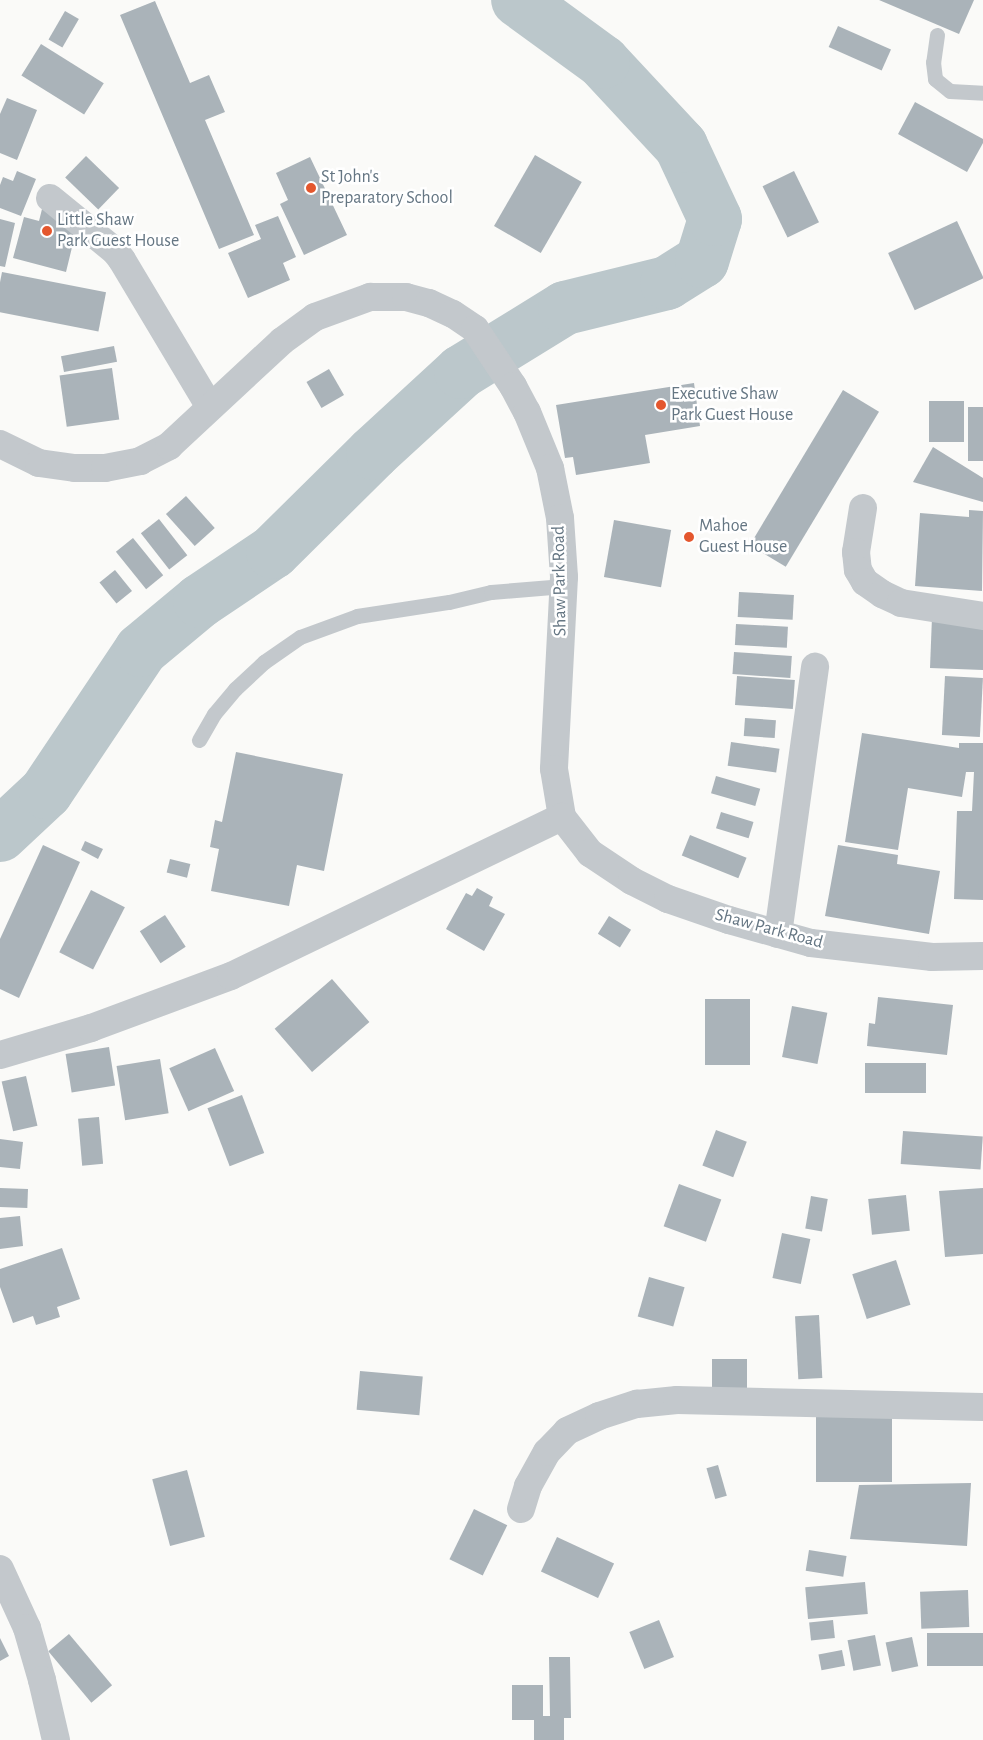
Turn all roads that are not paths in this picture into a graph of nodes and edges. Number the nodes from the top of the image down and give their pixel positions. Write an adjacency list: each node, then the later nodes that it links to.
1 (937, 35): 2 (lane)
2 (983, 93)
3 (50, 198): 4 (street)
4 (210, 407): 5 (street, Shaw Park Road); 7 (street, Shaw Park Road)
5 (0, 444)
6 (863, 508): 8 (street)
7 (564, 586): 10 (lane); 11 (street, Shaw Park Road)
8 (983, 616)
9 (815, 667): 12 (street)
10 (199, 740)
11 (562, 817): 12 (street, Shaw Park Road); 14 (street)
12 (778, 934): 13 (street, Shaw Park Road)
13 (983, 956)
14 (0, 1055)
15 (983, 1407): 16 (street)
16 (521, 1509)
17 (0, 1569): 18 (street)
18 (56, 1740)

